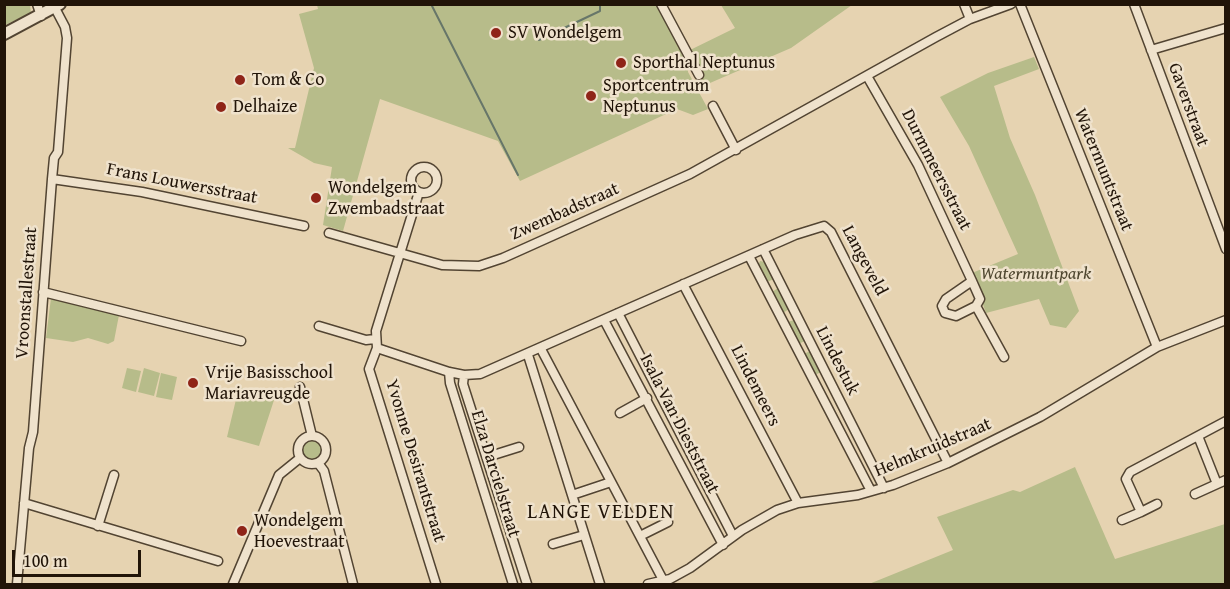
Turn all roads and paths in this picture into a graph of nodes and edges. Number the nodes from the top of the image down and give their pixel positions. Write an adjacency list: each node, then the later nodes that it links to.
1 (37, 4): 8 (street)
2 (661, 4): 13 (street)
3 (964, 4): 9 (street)
4 (1011, 4): 9 (street, Zwembadstraat)
5 (1020, 4): 35 (street, Watermuntstraat)
6 (1134, 4): 12 (street, Gaverstraat)
7 (57, 6): 8 (street); 17 (street, Vroonstallestraat)
8 (41, 16): 11 (street)
9 (970, 19): 14 (street, Zwembadstraat)
10 (1226, 28): 12 (street)
11 (4, 34)
12 (1151, 50): 22 (street, Gaverstraat)
13 (699, 75)
14 (867, 76): 16 (street, Zwembadstraat); 25 (street, Durmmeersstraat)
15 (712, 106): 16 (street)
16 (736, 150): 23 (street, Zwembadstraat)
17 (52, 179): 19 (street, Frans Louwersstraat); 27 (street, Vroonstallestraat)
18 (419, 192): 23 (street)
19 (304, 226)
20 (329, 233): 23 (street, Zwembadstraat)
21 (763, 249): 24 (street, Langeveld); 51 (street, Langeveld); 55 (street, Lindestuk)
22 (1226, 249)
23 (400, 255): 34 (street)
24 (749, 256): 26 (street, Langeveld); 56 (street, Lindestuk)
25 (972, 281): 28 (street, Durmmeersstraat); 28 (street)
26 (683, 284): 29 (street, Langeveld); 60 (street, Lindemeers)
27 (43, 292): 33 (street); 59 (street, Vroonstallestraat)
28 (976, 306): 38 (street)
29 (618, 313): 30 (street, Langeveld); 69 (street, Isala Van Dieststraat)
30 (604, 320): 36 (street, Langeveld); 42 (street, Isala Van Dieststraat)
31 (1226, 320): 35 (street, Helmkruidstraat)
32 (319, 326): 34 (street)
33 (241, 341)
34 (376, 344): 39 (street); 78 (street, Yvonne Desirantstraat)
35 (1157, 347): 51 (street, Helmkruidstraat)
36 (541, 349): 37 (street); 53 (street)
37 (528, 355): 40 (street); 58 (street)
38 (1004, 357)
39 (449, 372): 40 (street); 62 (street, Elza Darcielstraat)
40 (464, 375): 48 (street, Elza Darcielstraat)
41 (300, 387): 45 (street)
42 (647, 398): 43 (street); 72 (street, Isala Van Dieststraat)
43 (620, 413)
44 (1226, 421): 46 (street)
45 (312, 436): 49 (street); 50 (street)
46 (1198, 436): 54 (street); 63 (street)
47 (519, 447): 48 (street)
48 (487, 457): 64 (street, Elza Darcielstraat)
49 (300, 458): 50 (street); 76 (street)
50 (318, 463): 77 (street)
51 (948, 463): 55 (street, Helmkruidstraat)
52 (114, 475): 67 (street)
53 (611, 482): 58 (street); 70 (street)
54 (1221, 482): 57 (street)
55 (884, 488): 56 (street, Helmkruidstraat)
56 (871, 491): 60 (street, Helmkruidstraat)
57 (1195, 494)
58 (572, 495): 68 (street)
59 (24, 503): 67 (street); 75 (street, Vroonstallestraat)
60 (798, 503): 69 (street, Helmkruidstraat)
61 (1157, 504): 63 (street)
62 (488, 508): 64 (street); 79 (street, Elza Darcielstraat)
63 (1141, 512): 65 (street)
64 (504, 515): 80 (street, Elza Darcielstraat)
65 (1122, 520)
66 (668, 522): 70 (street)
67 (98, 525): 73 (street)
68 (584, 535): 71 (street); 81 (street)
69 (733, 536): 72 (street, Helmkruidstraat)
70 (639, 537): 74 (street)
71 (553, 544)
72 (723, 545): 74 (street, Helmkruidstraat)
73 (218, 561)
74 (663, 580): 82 (street, Helmkruidstraat)
75 (17, 585)
76 (234, 585)
77 (353, 585)
78 (436, 585)
79 (513, 585)
80 (527, 585)
81 (600, 585)
82 (648, 585)

